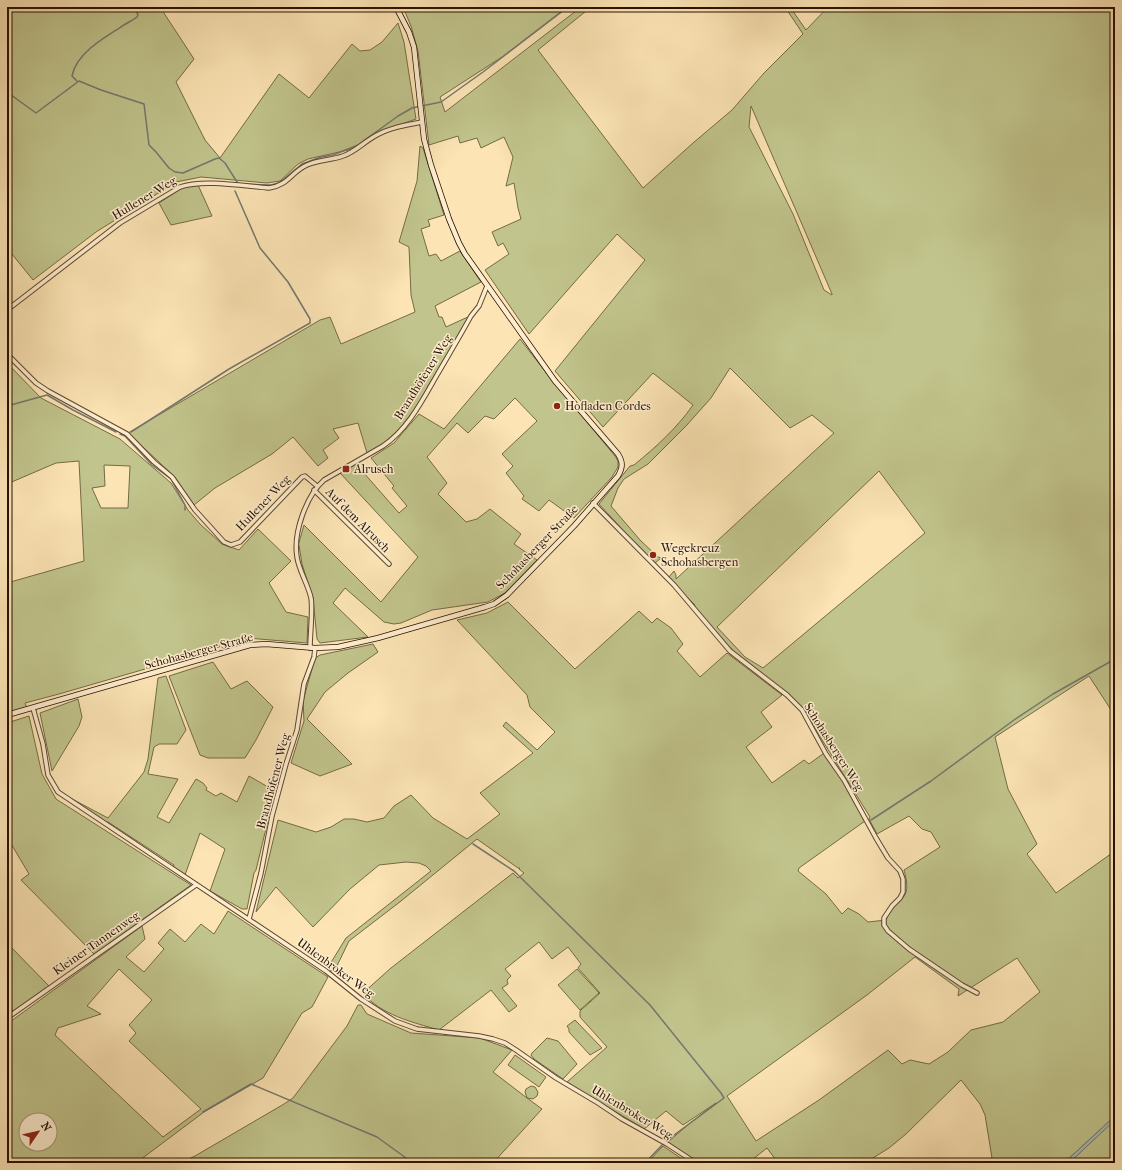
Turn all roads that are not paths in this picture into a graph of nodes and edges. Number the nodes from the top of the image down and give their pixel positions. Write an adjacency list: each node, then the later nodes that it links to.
1 (396, 7): 2 (street, Schohasberger Straße)
2 (422, 122): 3 (street, Schohasberger Straße); 4 (street, Hullener Weg)
3 (487, 286): 6 (street, Brandhöfener Weg); 8 (street, Schohasberger Straße)
4 (7, 310)
5 (7, 354): 6 (street, Hullener Weg)
6 (317, 486): 7 (street, Brandhöfener Weg)
7 (314, 490): 9 (street, Auf dem Alrusch); 10 (street, Brandhöfener Weg)
8 (594, 503): 10 (street, Schohasberger Straße); 15 (street, Schohasberger Weg)
9 (388, 564)
10 (312, 648): 11 (street, Schohasberger Straße); 14 (street, Brandhöfener Weg)
11 (33, 708): 12 (street, Schohasberger Straße); 13 (street, Uhlenbroker Weg)
12 (7, 716)
13 (196, 885): 14 (street, Uhlenbroker Weg); 16 (street, Kleiner Tannenweg)
14 (249, 919): 17 (street, Uhlenbroker Weg)
15 (977, 993)
16 (7, 1018)
17 (696, 1163)

